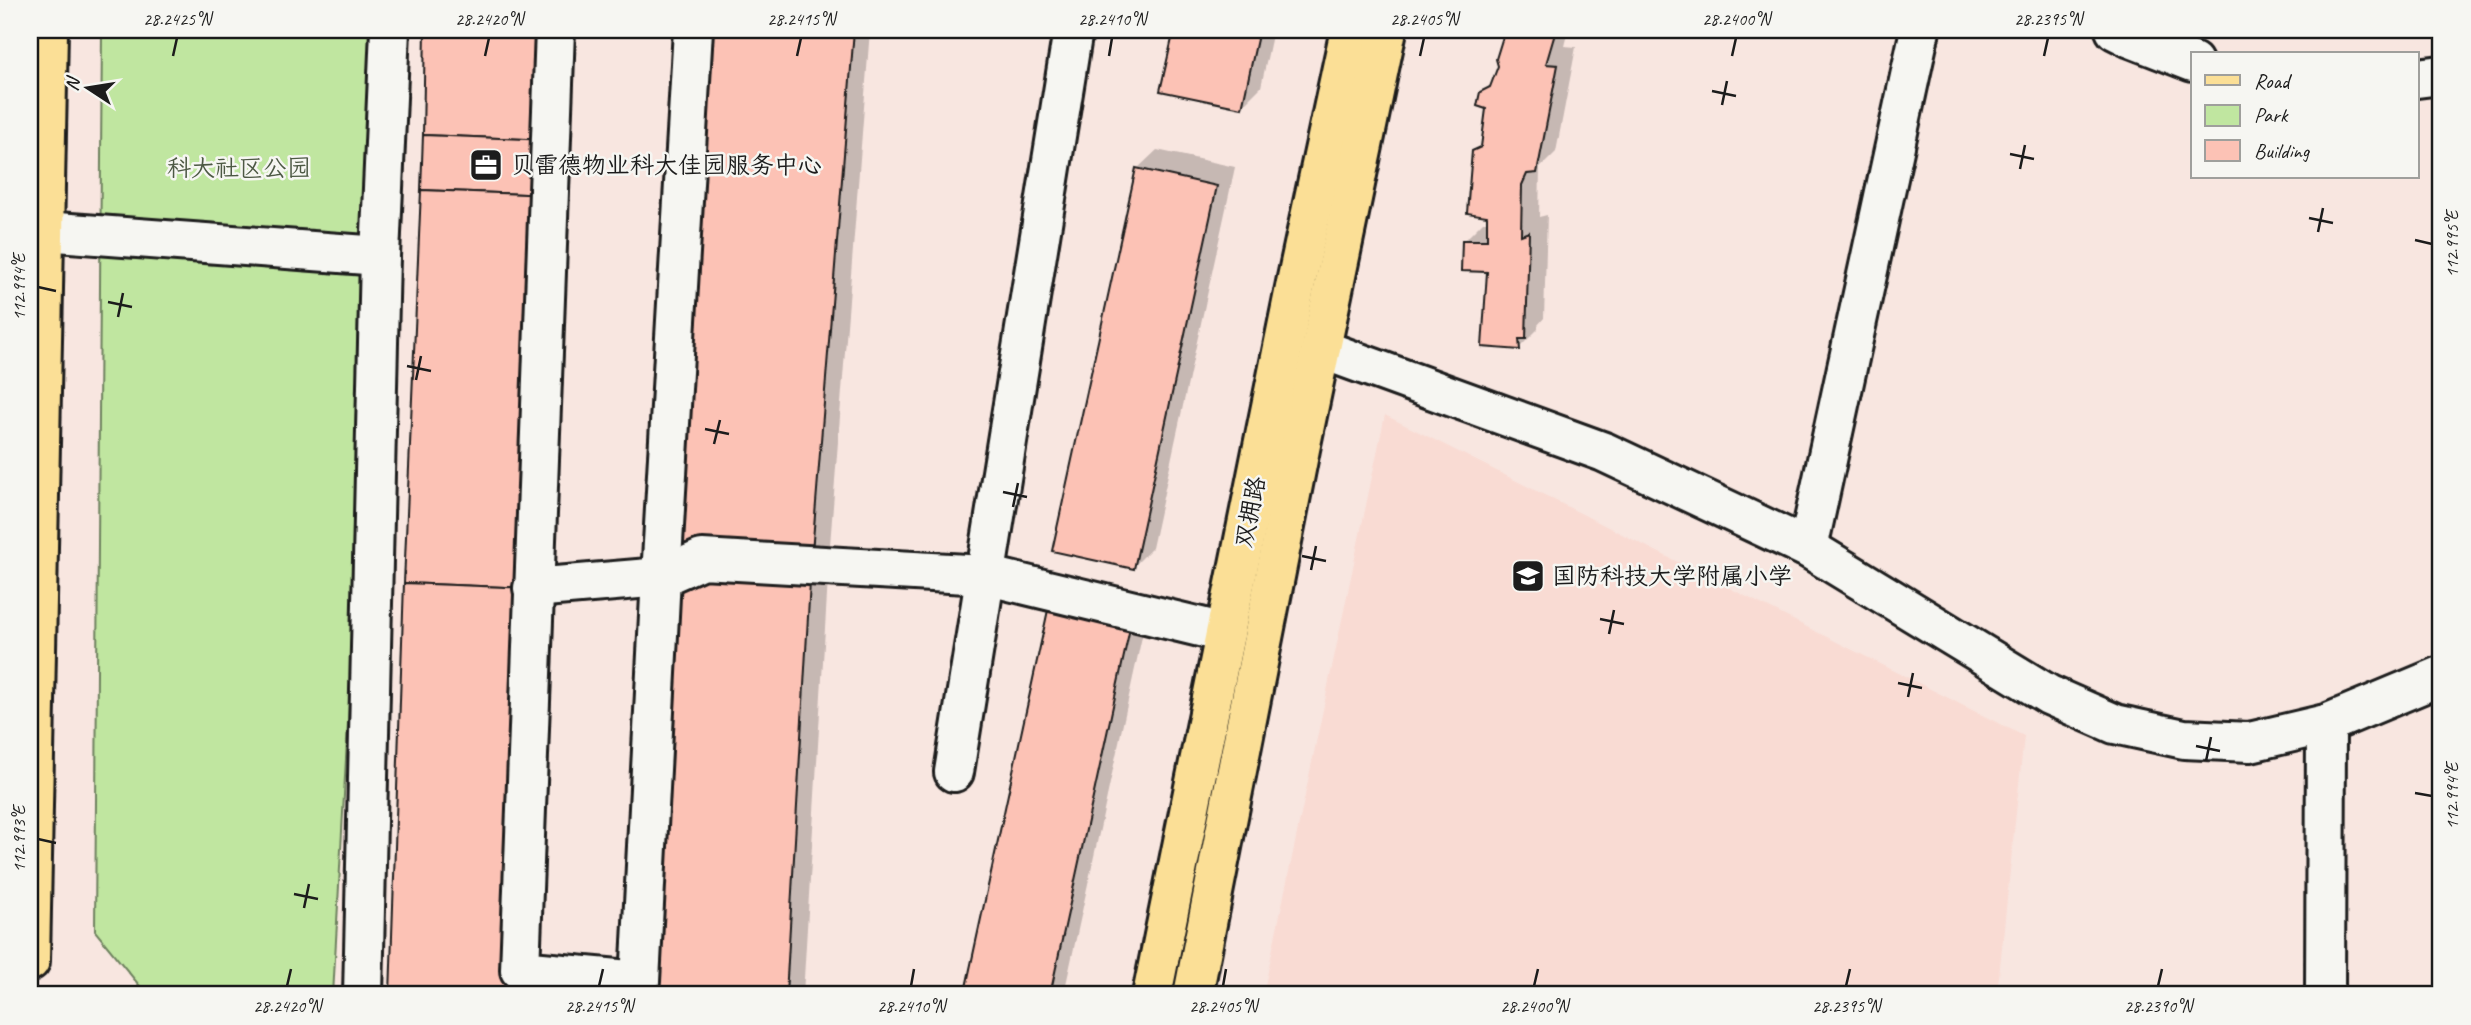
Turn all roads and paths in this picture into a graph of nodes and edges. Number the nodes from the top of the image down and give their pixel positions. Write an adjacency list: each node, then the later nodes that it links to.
1 (48, 30): 13 (main road)
2 (390, 30): 14 (street)
3 (555, 30): 19 (street)
4 (693, 30): 18 (street)
5 (1073, 30): 17 (street)
6 (1350, 30): 20 (main road, 双拥路)
7 (1387, 30): 15 (main road, 双拥路)
8 (1920, 30): 16 (street)
9 (2115, 30): 10 (street)
10 (2191, 61)
11 (2441, 75): 12 (street)
12 (2418, 78)
13 (37, 231): 14 (street); 24 (main road)
14 (380, 256): 25 (street)
15 (1321, 349): 16 (street); 27 (main road, 双拥路)
16 (1808, 548): 22 (street)
17 (985, 575): 18 (street); 20 (street); 23 (street)
18 (661, 577): 19 (street); 19 (street)
19 (533, 588)
20 (1225, 634): 26 (main road, 双拥路)
21 (2441, 676): 22 (street)
22 (2326, 724): 28 (street)
23 (954, 772)
24 (30, 961)
25 (363, 995)
26 (1152, 995)
27 (1192, 995)
28 (2325, 995)

